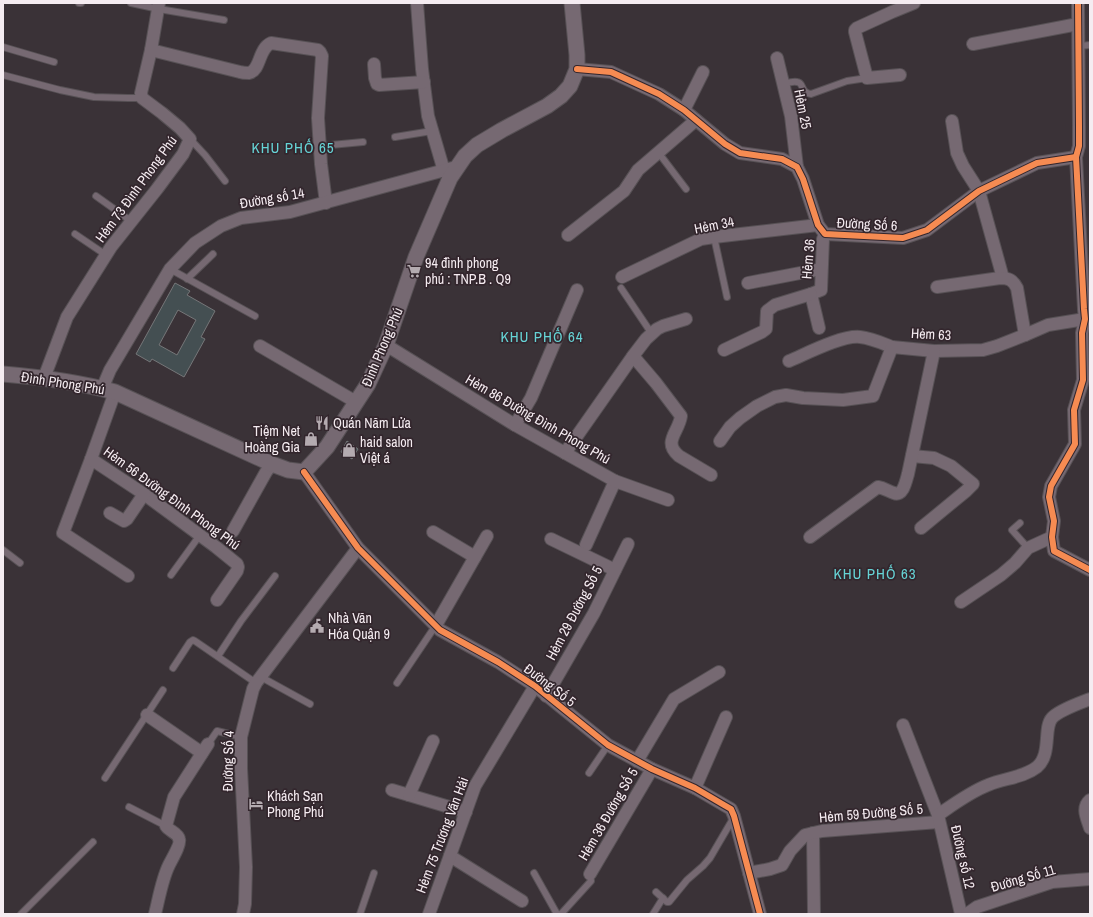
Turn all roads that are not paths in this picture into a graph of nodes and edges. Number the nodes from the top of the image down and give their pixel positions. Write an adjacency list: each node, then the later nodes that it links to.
1 (131, 3): 6 (lane)
2 (417, 3): 21 (street)
3 (572, 3): 16 (street, Đình Phong Phú)
4 (914, 3): 20 (street)
5 (1078, 3): 8 (street)
6 (159, 6): 7 (lane); 12 (street)
7 (224, 20)
8 (1078, 24): 9 (street); 10 (street)
9 (973, 44)
10 (1084, 46): 22 (street)
11 (3, 47): 14 (lane)
12 (151, 50): 24 (street); 32 (street)
13 (777, 58): 23 (street, Hẻm 25)
14 (54, 62)
15 (374, 64): 21 (street)
16 (577, 69): 25 (street); 36 (street, Đình Phong Phú)
17 (703, 72): 25 (street)
18 (3, 75): 24 (lane)
19 (900, 75): 20 (street)
20 (867, 78): 23 (lane)
21 (424, 82): 28 (street)
22 (1084, 82): 33 (street)
23 (783, 84): 35 (street, Hẻm 25)
24 (142, 98): 30 (street, Hẻm 73 Đình Phong Phú)
25 (684, 110): 26 (street)
26 (696, 120): 34 (street); 35 (street)
27 (952, 121): 39 (street)
28 (432, 131): 29 (lane); 36 (street)
29 (395, 137)
30 (190, 139): 37 (lane); 42 (street, Hẻm 73 Đình Phong Phú)
31 (363, 142): 32 (lane)
32 (320, 146): 41 (street)
33 (1082, 149): 39 (street, Đường Số 6); 61 (street)
34 (658, 152): 38 (lane); 45 (street)
35 (797, 167): 43 (street, Đường Số 6)
36 (450, 169): 41 (street, Đường số 14); 65 (street, Đình Phong Phú)
37 (225, 181)
38 (686, 189)
39 (979, 191): 43 (street, Đường Số 6); 51 (street)
40 (96, 196): 42 (lane)
41 (326, 203): 49 (street, Đường số 14)
42 (131, 221): 48 (street, Hẻm 73 Đình Phong Phú)
43 (822, 229): 46 (street, Hẻm 34); 50 (street, Hẻm 36)
44 (75, 234): 48 (lane)
45 (568, 235)
46 (714, 237): 53 (street, Hẻm 34); 58 (lane)
47 (213, 254): 52 (lane)
48 (106, 255): 73 (street, Hẻm 73 Đình Phong Phú)
49 (170, 269): 52 (lane); 74 (street, Đường số 14)
50 (821, 269): 54 (street); 57 (street, Hẻm 36)
51 (1003, 278): 55 (street); 64 (street)
52 (187, 279): 59 (lane)
53 (622, 282): 63 (lane)
54 (748, 283)
55 (937, 287)
56 (577, 290): 76 (street)
57 (811, 294): 62 (street, Hẻm 36); 68 (street)
58 (727, 297)
59 (255, 316)
60 (686, 319): 63 (street)
61 (1088, 319): 64 (street, Hẻm 63); 95 (street)
62 (819, 328)
63 (652, 334): 70 (street)
64 (1025, 335): 69 (street, Hẻm 63)
65 (386, 345): 75 (street, Đình Phong Phú); 76 (street, Hẻm 86 Đường Đình Phong Phú)
66 (260, 346): 75 (street)
67 (892, 347): 69 (street, Hẻm 63); 71 (street); 77 (street, Hẻm 63)
68 (724, 350)
69 (934, 351): 79 (street)
70 (633, 356): 78 (street); 83 (street)
71 (789, 361)
72 (3, 374): 73 (street, Đình Phong Phú)
73 (44, 378): 74 (street, Đình Phong Phú)
74 (108, 390): 80 (street, Hẻm 56 Đường Đình Phong Phú); 81 (street, Đình Phong Phú)
75 (356, 402): 82 (street, Đình Phong Phú)
76 (515, 425): 78 (street, Hẻm 86 Đường Đình Phong Phú)
77 (720, 441)
78 (565, 453): 84 (street, Hẻm 86 Đường Đình Phong Phú)
79 (912, 456): 89 (street); 94 (street)
80 (91, 459): 85 (street, Hẻm 56 Đường Đình Phong Phú); 107 (street)
81 (272, 464): 82 (street, Đình Phong Phú); 90 (street)
82 (304, 472): 99 (street, Đường Số 5)
83 (711, 475)
84 (615, 481): 86 (street); 98 (street, Hẻm 86 Đường Đình Phong Phú)
85 (144, 494): 87 (street); 92 (street, Hẻm 56 Đường Đình Phong Phú)
86 (668, 500)
87 (110, 513)
88 (1020, 523): 100 (lane)
89 (921, 528)
90 (233, 531)
91 (433, 532): 102 (street)
92 (200, 535): 106 (lane); 109 (street, Hẻm 56 Đường Đình Phong Phú)
93 (487, 536): 102 (street)
94 (810, 537)
95 (1052, 537): 100 (street); 105 (street)
96 (551, 539): 104 (street)
97 (628, 544): 104 (street, Hẻm 29 Đường Số 5)
98 (586, 545)
99 (358, 548): 111 (street, Đường Số 5); 115 (street, Đường Số 4)
100 (1028, 548): 110 (street)
101 (3, 550): 103 (lane)
102 (475, 557): 111 (street)
103 (20, 563)
104 (615, 570): 119 (street, Hẻm 29 Đường Số 5)
105 (1090, 570)
106 (171, 575)
107 (128, 576)
108 (275, 576): 112 (lane)
109 (216, 600)
110 (961, 602)
111 (436, 625): 116 (lane); 117 (street, Đường Số 5)
112 (218, 656): 113 (lane); 115 (lane)
113 (173, 668)
114 (719, 672): 129 (street)
115 (259, 680): 121 (lane); 125 (street, Đường Số 4)
116 (397, 683)
117 (534, 686): 119 (street, Đường Số 5); 138 (street, Hẻm 75 Trương Văn Hải)
118 (163, 690): 122 (lane)
119 (546, 696): 127 (street, Đường Số 5)
120 (1090, 698): 140 (street, Đường số 12)
121 (310, 704)
122 (147, 715): 128 (street); 132 (lane)
123 (726, 717): 133 (street)
124 (903, 725): 140 (street)
125 (241, 737): 128 (lane); 156 (street, Đường Số 4)
126 (433, 741): 135 (street)
127 (608, 745): 129 (street, Đường Số 5); 131 (lane)
128 (205, 749): 141 (street)
129 (637, 761): 130 (street, Đường Số 5)
130 (652, 769): 133 (street, Đường Số 5); 149 (street, Hẻm 36 Đường Số 5)
131 (589, 773)
132 (105, 778)
133 (694, 788): 139 (street, Đường Số 5)
134 (392, 790): 135 (street)
135 (409, 795): 138 (street)
136 (1090, 800): 142 (street)
137 (129, 807): 141 (lane)
138 (466, 812): 145 (street, Hẻm 75 Trương Văn Hải)
139 (734, 816): 148 (street); 152 (lane)
140 (939, 819): 143 (street, Hẻm 59 Đường Số 5); 164 (street, Đường số 12)
141 (166, 826): 155 (street)
142 (1090, 828)
143 (813, 833): 148 (street, Hẻm 59 Đường Số 5); 163 (street)
144 (92, 842): 154 (lane)
145 (450, 856): 153 (street); 158 (street, Hẻm 75 Trương Văn Hải)
146 (374, 873): 157 (lane)
147 (534, 873): 159 (lane)
148 (749, 873): 162 (street)
149 (590, 874): 160 (lane)
150 (1090, 879): 165 (street, Đường Số 11)
151 (656, 892): 152 (lane)
152 (663, 898): 161 (lane)
153 (522, 901)
154 (22, 914)
155 (155, 914)
156 (243, 914)
157 (360, 914)
158 (429, 914)
159 (557, 914)
160 (562, 914)
161 (653, 914)
162 (760, 914)
163 (814, 914)
164 (961, 914)
165 (966, 914)

